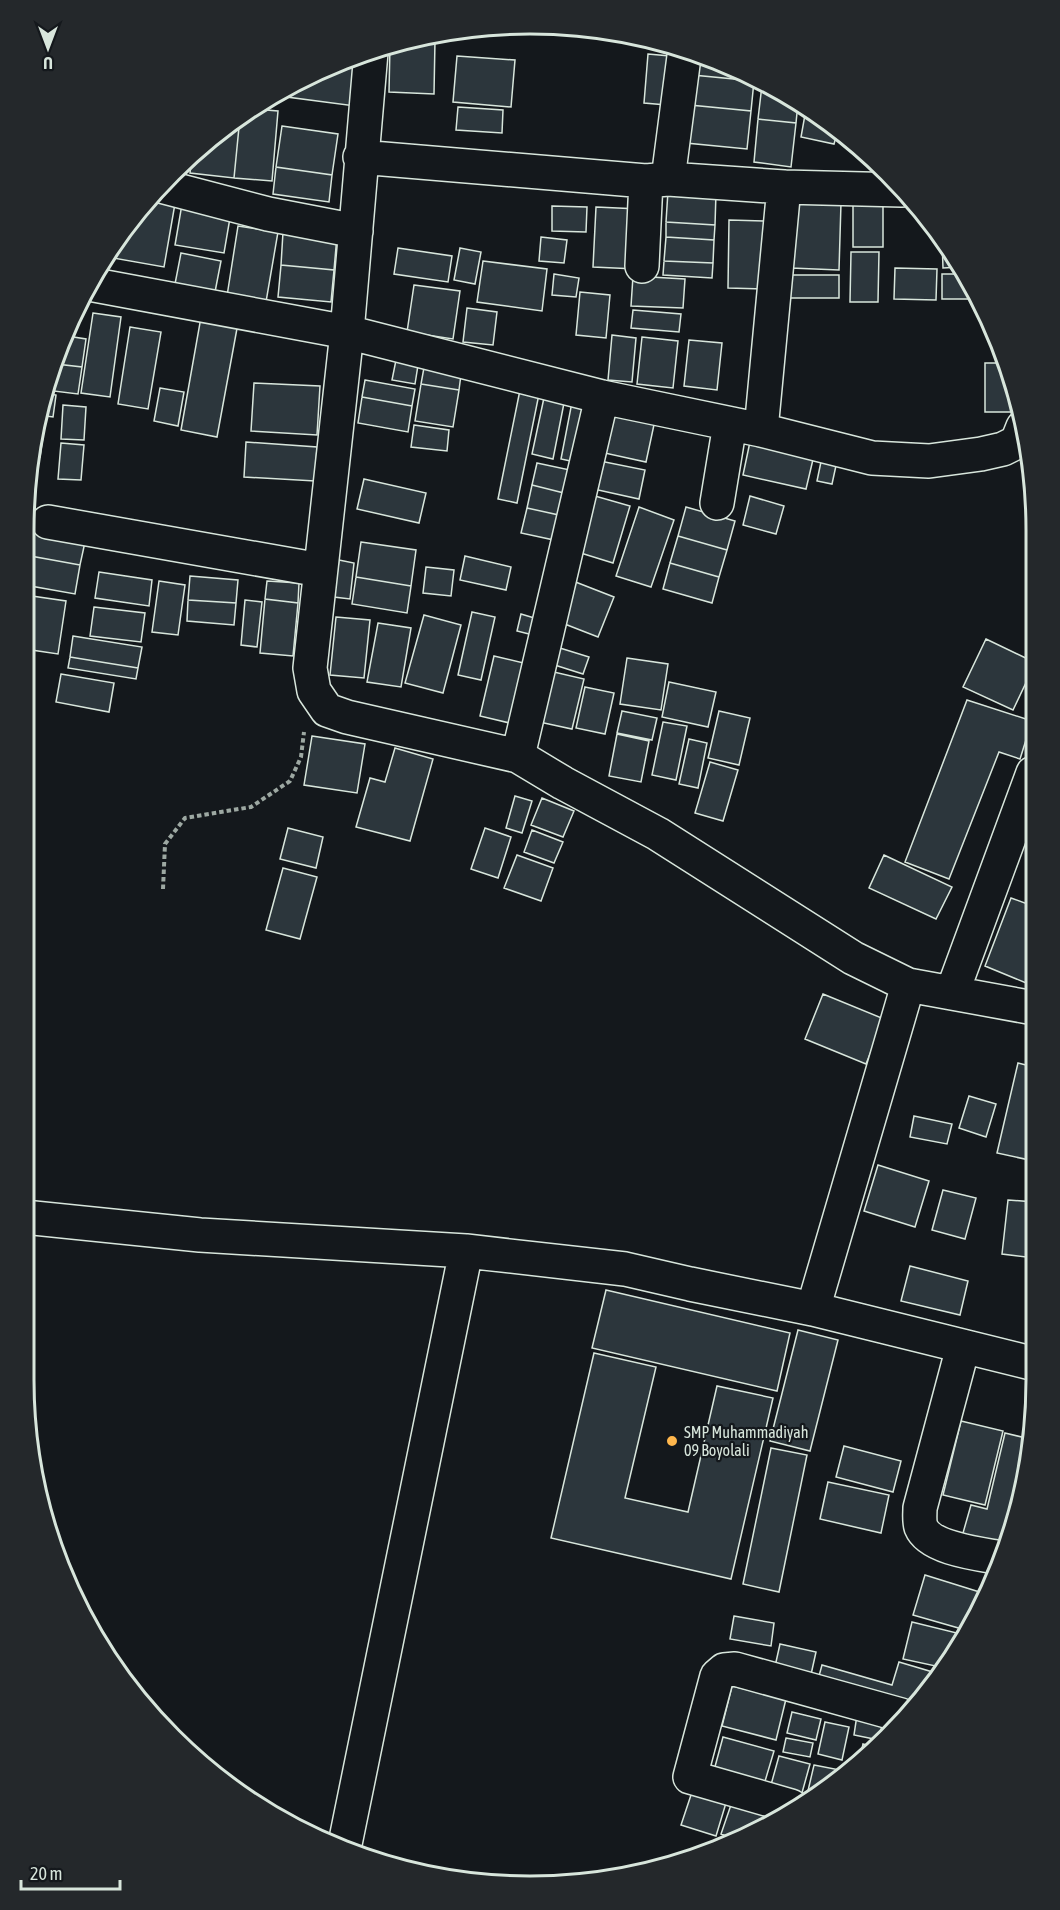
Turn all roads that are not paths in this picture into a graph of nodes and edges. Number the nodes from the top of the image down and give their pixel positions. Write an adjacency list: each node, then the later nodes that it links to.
1 (683, 59): 4 (street)
2 (370, 61): 3 (street)
3 (360, 158): 4 (street); 8 (street)
4 (657, 180): 5 (street); 9 (street)
5 (784, 187): 7 (street); 13 (street)
6 (171, 189): 8 (street)
7 (890, 190)
8 (356, 231): 11 (street)
9 (642, 266)
10 (99, 286): 11 (street)
11 (347, 332): 12 (street); 17 (street)
12 (602, 397): 13 (street); 18 (street)
13 (746, 427): 14 (street); 15 (street)
14 (1017, 441)
15 (717, 503)
16 (48, 522): 17 (street)
17 (320, 570): 18 (street)
18 (518, 756): 20 (street)
19 (1026, 792): 21 (street)
20 (908, 985): 21 (street); 25 (street)
21 (952, 993): 22 (street)
22 (1026, 1007)
23 (34, 1218): 24 (street)
24 (466, 1251): 25 (street); 31 (street)
25 (813, 1309): 26 (street)
26 (963, 1347): 27 (street); 28 (street)
27 (1026, 1362)
28 (993, 1556)
29 (896, 1714): 30 (street)
30 (785, 1804)
31 (346, 1840)

